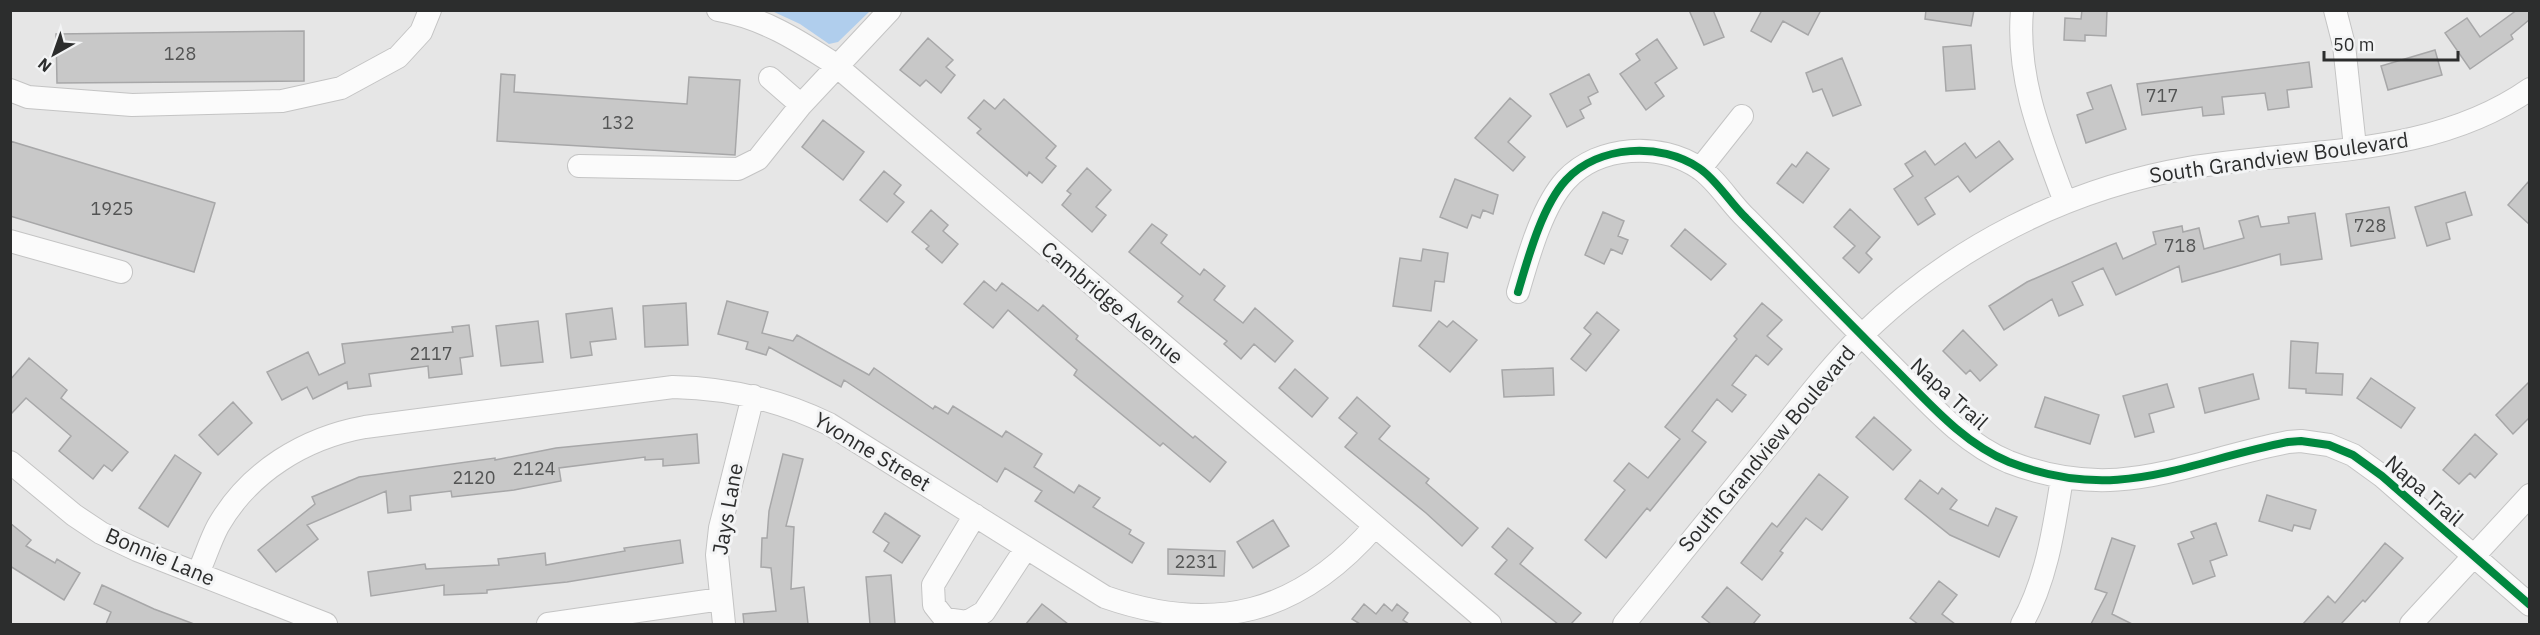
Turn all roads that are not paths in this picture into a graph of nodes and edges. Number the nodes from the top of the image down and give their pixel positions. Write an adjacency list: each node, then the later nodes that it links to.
1 (430, 10): 8 (street)
2 (718, 10): 6 (street, Cambridge Avenue)
3 (890, 10): 6 (street)
4 (2022, 10): 15 (street)
5 (2335, 10): 12 (street)
6 (838, 69): 10 (street); 25 (street, Cambridge Avenue)
7 (770, 78): 10 (street)
8 (10, 90)
9 (2529, 92): 12 (street, South Grandview Boulevard)
10 (801, 105): 13 (street)
11 (1742, 116): 14 (street)
12 (2355, 147): 15 (street, South Grandview Boulevard)
13 (579, 166)
14 (1700, 169): 18 (street, Napa Trail); 19 (street, Napa Trail)
15 (2065, 202): 19 (street, South Grandview Boulevard)
16 (10, 241): 17 (street)
17 (121, 272)
18 (1518, 292)
19 (1862, 336): 22 (street, Napa Trail); 35 (street, South Grandview Boulevard)
20 (753, 396): 24 (street, Yvonne Street); 28 (street, Yvonne Street); 29 (street, Jays Lane)
21 (10, 462): 28 (street, Bonnie Lane)
22 (2062, 478): 27 (street, Napa Trail); 36 (street)
23 (2529, 495): 27 (street)
24 (975, 515): 26 (street, Yvonne Street); 26 (street)
25 (1375, 526): 26 (street, Yvonne Street); 34 (street, Cambridge Avenue)
26 (1026, 548)
27 (2471, 557): 30 (street, Napa Trail); 37 (street)
28 (198, 573): 31 (street, Bonnie Lane)
29 (721, 599): 32 (street); 33 (street, Jays Lane)
30 (2529, 606)
31 (326, 624)
32 (548, 624)
33 (724, 624)
34 (1490, 624)
35 (1624, 624)
36 (2022, 624)
37 (2411, 624)

